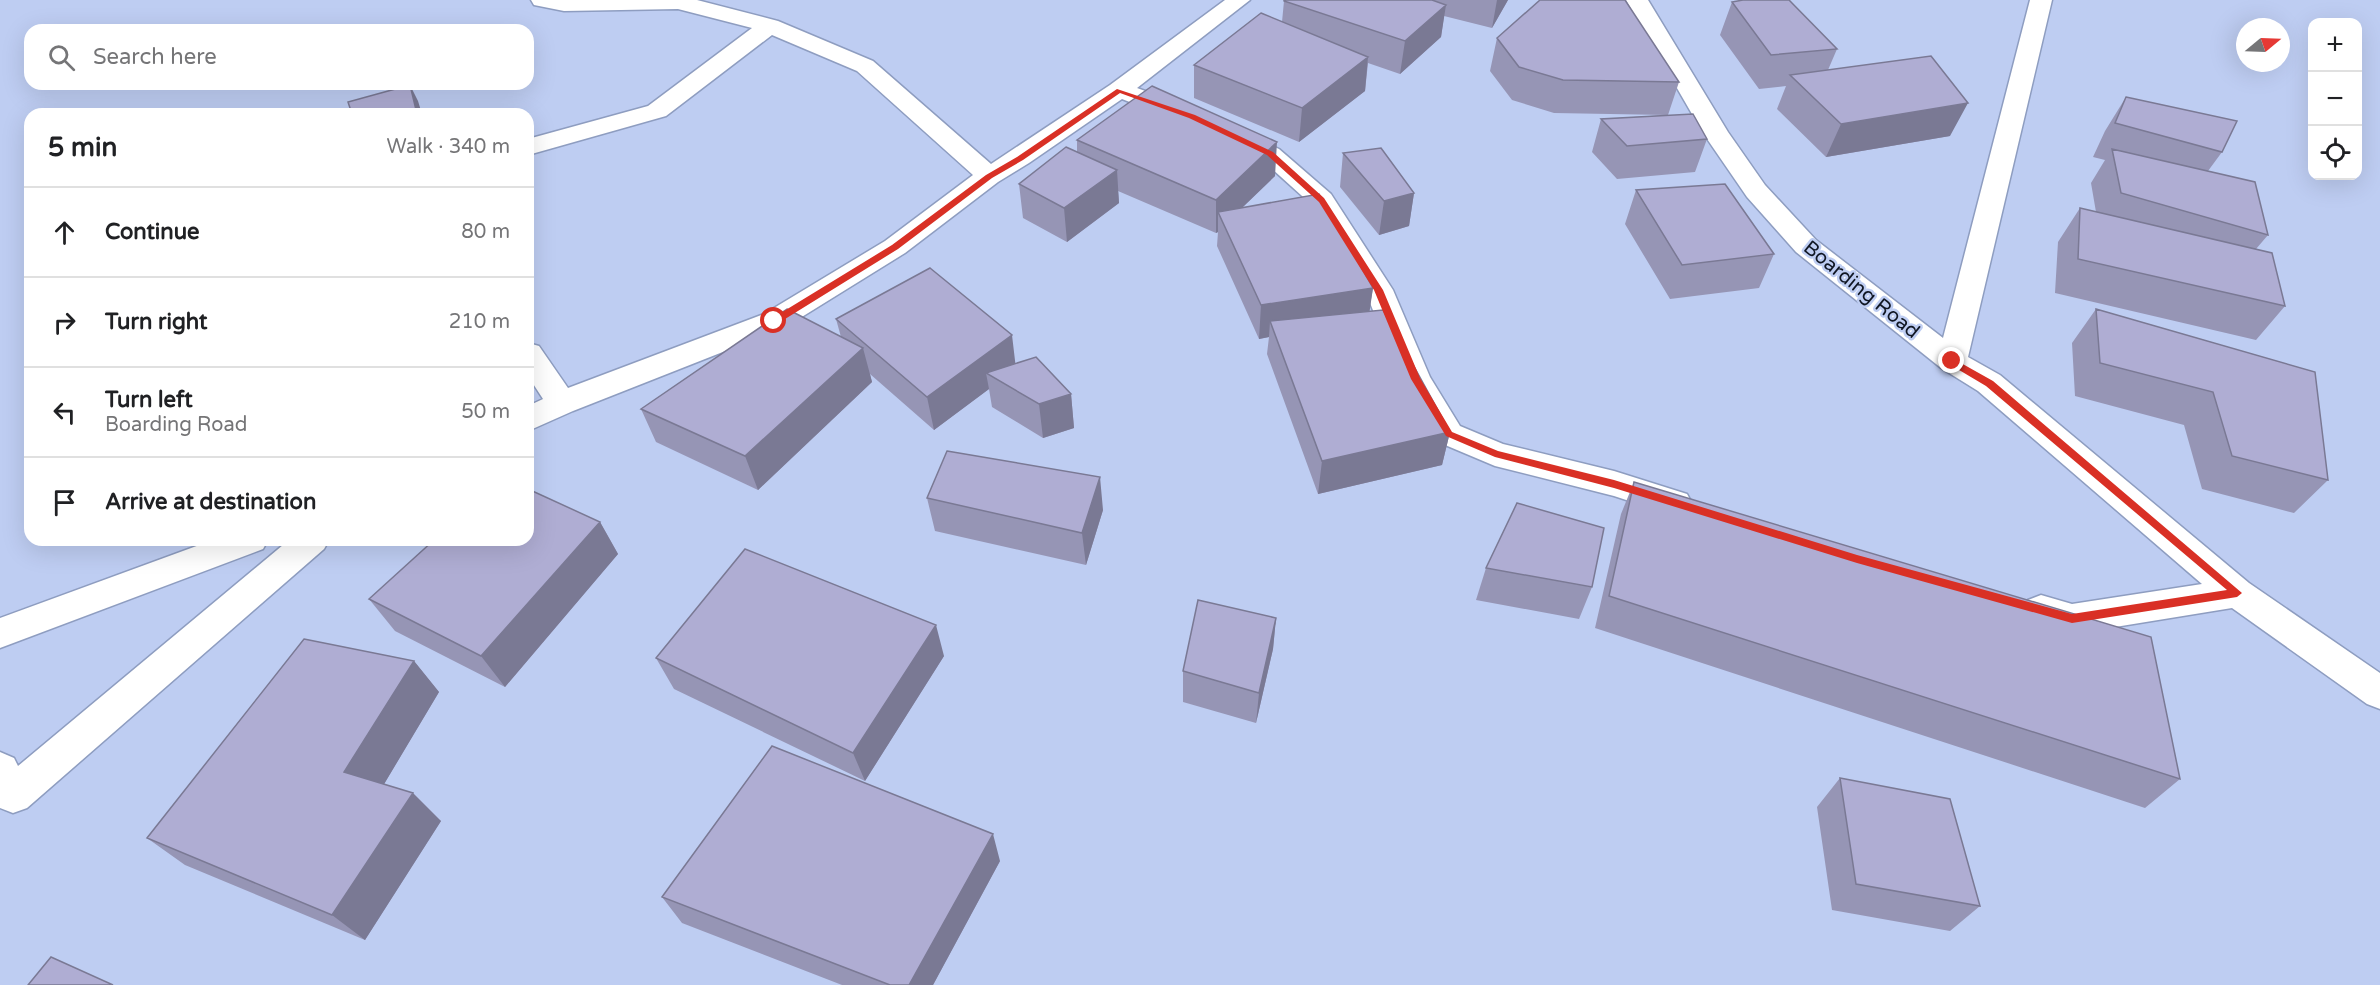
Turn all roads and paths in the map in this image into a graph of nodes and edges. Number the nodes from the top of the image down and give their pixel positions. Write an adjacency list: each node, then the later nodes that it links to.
1 (542, 0): 5 (street)
2 (1239, 0): 6 (street)
3 (1637, 0): 9 (street, Boarding Road)
4 (2041, 0): 9 (street)
5 (770, 26): 7 (street); 8 (street)
6 (1119, 90): 8 (street); 13 (street)
7 (534, 146)
8 (989, 176): 11 (street)
9 (1952, 361): 16 (street, Boarding Road)
10 (534, 362): 11 (street)
11 (562, 403): 12 (street)
12 (534, 417)
13 (1702, 511)
14 (235, 546): 18 (street)
15 (305, 546): 20 (street)
16 (2237, 593): 17 (street); 19 (street, Boarding Road)
17 (2016, 603)
18 (0, 633)
19 (2380, 693)
20 (4, 792)

